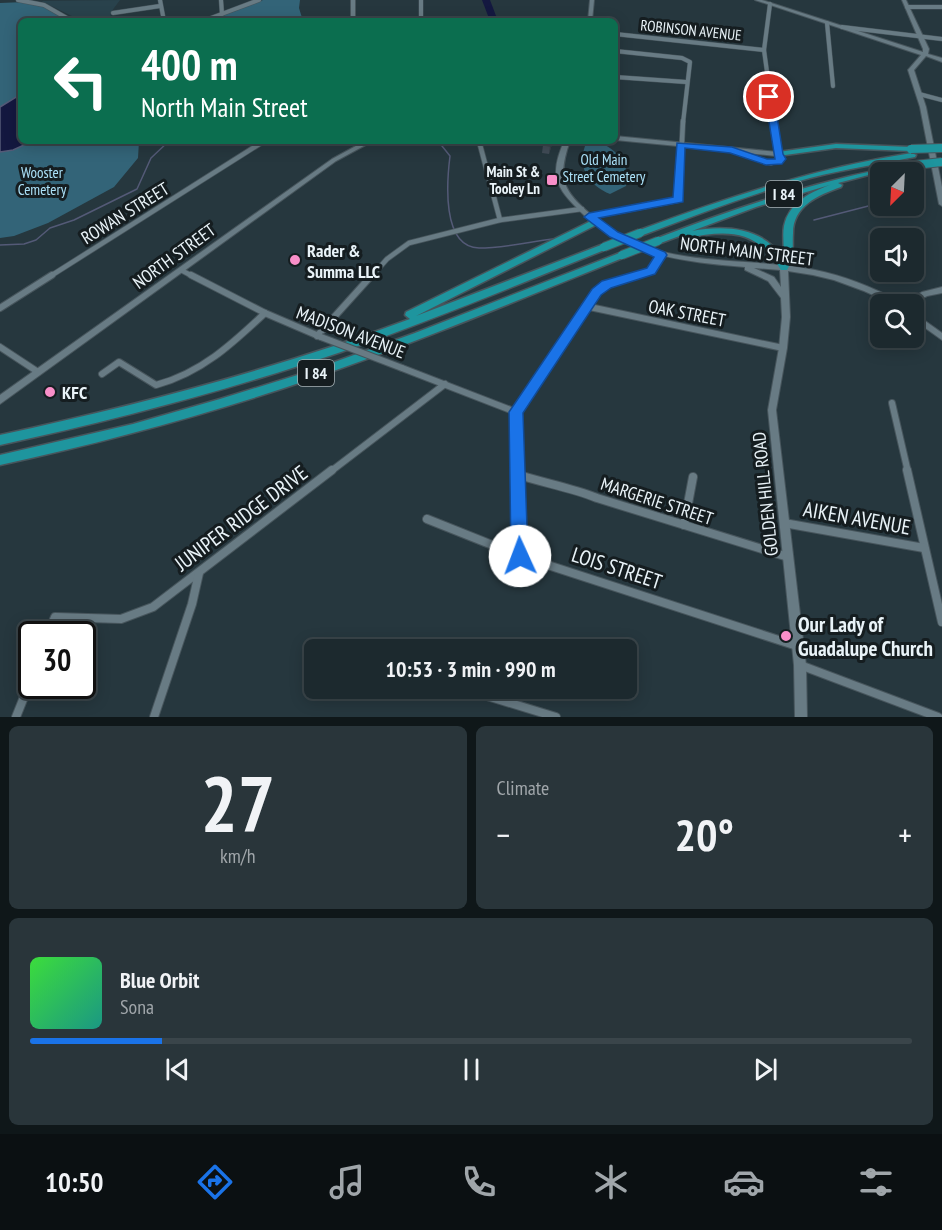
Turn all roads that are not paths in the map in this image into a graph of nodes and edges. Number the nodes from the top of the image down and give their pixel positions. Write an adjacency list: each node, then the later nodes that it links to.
1 (18, 0): 16 (street)
2 (160, 0): 11 (street)
3 (221, 0): 15 (street)
4 (259, 0): 15 (street)
5 (353, 0): 19 (main road)
6 (421, 0): 20 (street)
7 (592, 0): 21 (main road)
8 (757, 0): 10 (main road)
9 (904, 0): 13 (main road)
10 (770, 4): 22 (main road); 27 (street)
11 (160, 6): 14 (street); 17 (street)
12 (942, 7): 13 (street)
13 (907, 8): 25 (main road)
14 (113, 13)
15 (222, 14): 18 (street)
16 (67, 18)
17 (163, 18)
18 (211, 18)
19 (353, 18)
20 (421, 18)
21 (590, 18)
22 (827, 22): 23 (main road); 33 (street)
23 (842, 27): 25 (street); 29 (main road)
24 (618, 34): 27 (street, ROBINSON AVENUE)
25 (921, 38): 26 (street); 29 (main road)
26 (942, 39)
27 (764, 50): 44 (street)
28 (618, 51): 32 (street)
29 (926, 54): 30 (main road); 34 (main road)
30 (942, 60)
31 (618, 77): 32 (street)
32 (686, 81): 41 (street)
33 (833, 86)
34 (919, 94): 35 (street); 49 (main road)
35 (942, 100)
36 (618, 138): 41 (main road)
37 (259, 144): 63 (street, ROWAN STREET)
38 (362, 144): 57 (main road, NORTH STREET)
39 (480, 144): 52 (street)
40 (566, 144): 50 (main road, NORTH MAIN STREET)
41 (680, 145): 44 (main road); 51 (street)
42 (942, 150): 43 (highway, I 84)
43 (912, 152): 44 (highway); 70 (highway, I 84, bridge)
44 (778, 154)
45 (942, 162): 46 (highway, I 84, bridge)
46 (924, 164)
47 (870, 172): 53 (highway, I 84)
48 (870, 177): 56 (highway)
49 (942, 202)
50 (582, 210): 51 (main road, NORTH MAIN STREET); 52 (street)
51 (592, 219): 54 (main road, NORTH MAIN STREET); 70 (highway)
52 (500, 220): 66 (street)
53 (658, 241): 56 (highway); 78 (highway, I 84, bridge)
54 (661, 255): 55 (main road, NORTH MAIN STREET); 62 (street)
55 (732, 264): 56 (main road, NORTH MAIN STREET); 61 (main road)
56 (784, 268): 59 (main road, NORTH MAIN STREET); 61 (main road, GOLDEN HILL ROAD)
57 (181, 270): 64 (street, MADISON AVENUE); 71 (main road, NORTH STREET)
58 (942, 290): 60 (main road)
59 (877, 294)
60 (924, 295)
61 (786, 299): 69 (main road, GOLDEN HILL ROAD)
62 (585, 306): 69 (street, OAK STREET); 76 (street)
63 (0, 308)
64 (265, 313): 66 (street, MADISON AVENUE); 72 (street)
65 (924, 324): 67 (main road)
66 (319, 337): 73 (street, MADISON AVENUE, bridge)
67 (942, 338)
68 (0, 347): 71 (street)
69 (783, 348): 82 (main road, GOLDEN HILL ROAD)
70 (298, 362): 77 (highway, I 84)
71 (38, 372): 74 (main road, NORTH STREET)
72 (102, 374)
73 (445, 384): 76 (street, MADISON AVENUE); 87 (street, JUNIPER RIDGE DRIVE)
74 (0, 400)
75 (892, 403): 84 (street)
76 (516, 412): 79 (street)
77 (0, 440)
78 (0, 460)
79 (516, 474): 83 (street, MARGERIE STREET); 85 (street)
80 (693, 477): 83 (street)
81 (428, 519): 85 (street, LOIS STREET)
82 (784, 523): 84 (street, AIKEN AVENUE); 86 (main road, GOLDEN HILL ROAD)
83 (684, 525): 86 (street, MARGERIE STREET)
84 (924, 548): 89 (street)
85 (520, 556): 90 (street, LOIS STREET)
86 (789, 558): 90 (main road, GOLDEN HILL ROAD)
87 (199, 573): 88 (street, JUNIPER RIDGE DRIVE); 95 (street)
88 (53, 621)
89 (942, 622)
90 (798, 646): 91 (main road, GOLDEN HILL ROAD)
91 (800, 665): 97 (main road, GOLDEN HILL ROAD); 98 (street)
92 (23, 699): 94 (street)
93 (497, 699): 96 (street)
94 (16, 717)
95 (154, 717)
96 (556, 717)
97 (801, 717)
98 (938, 717)

